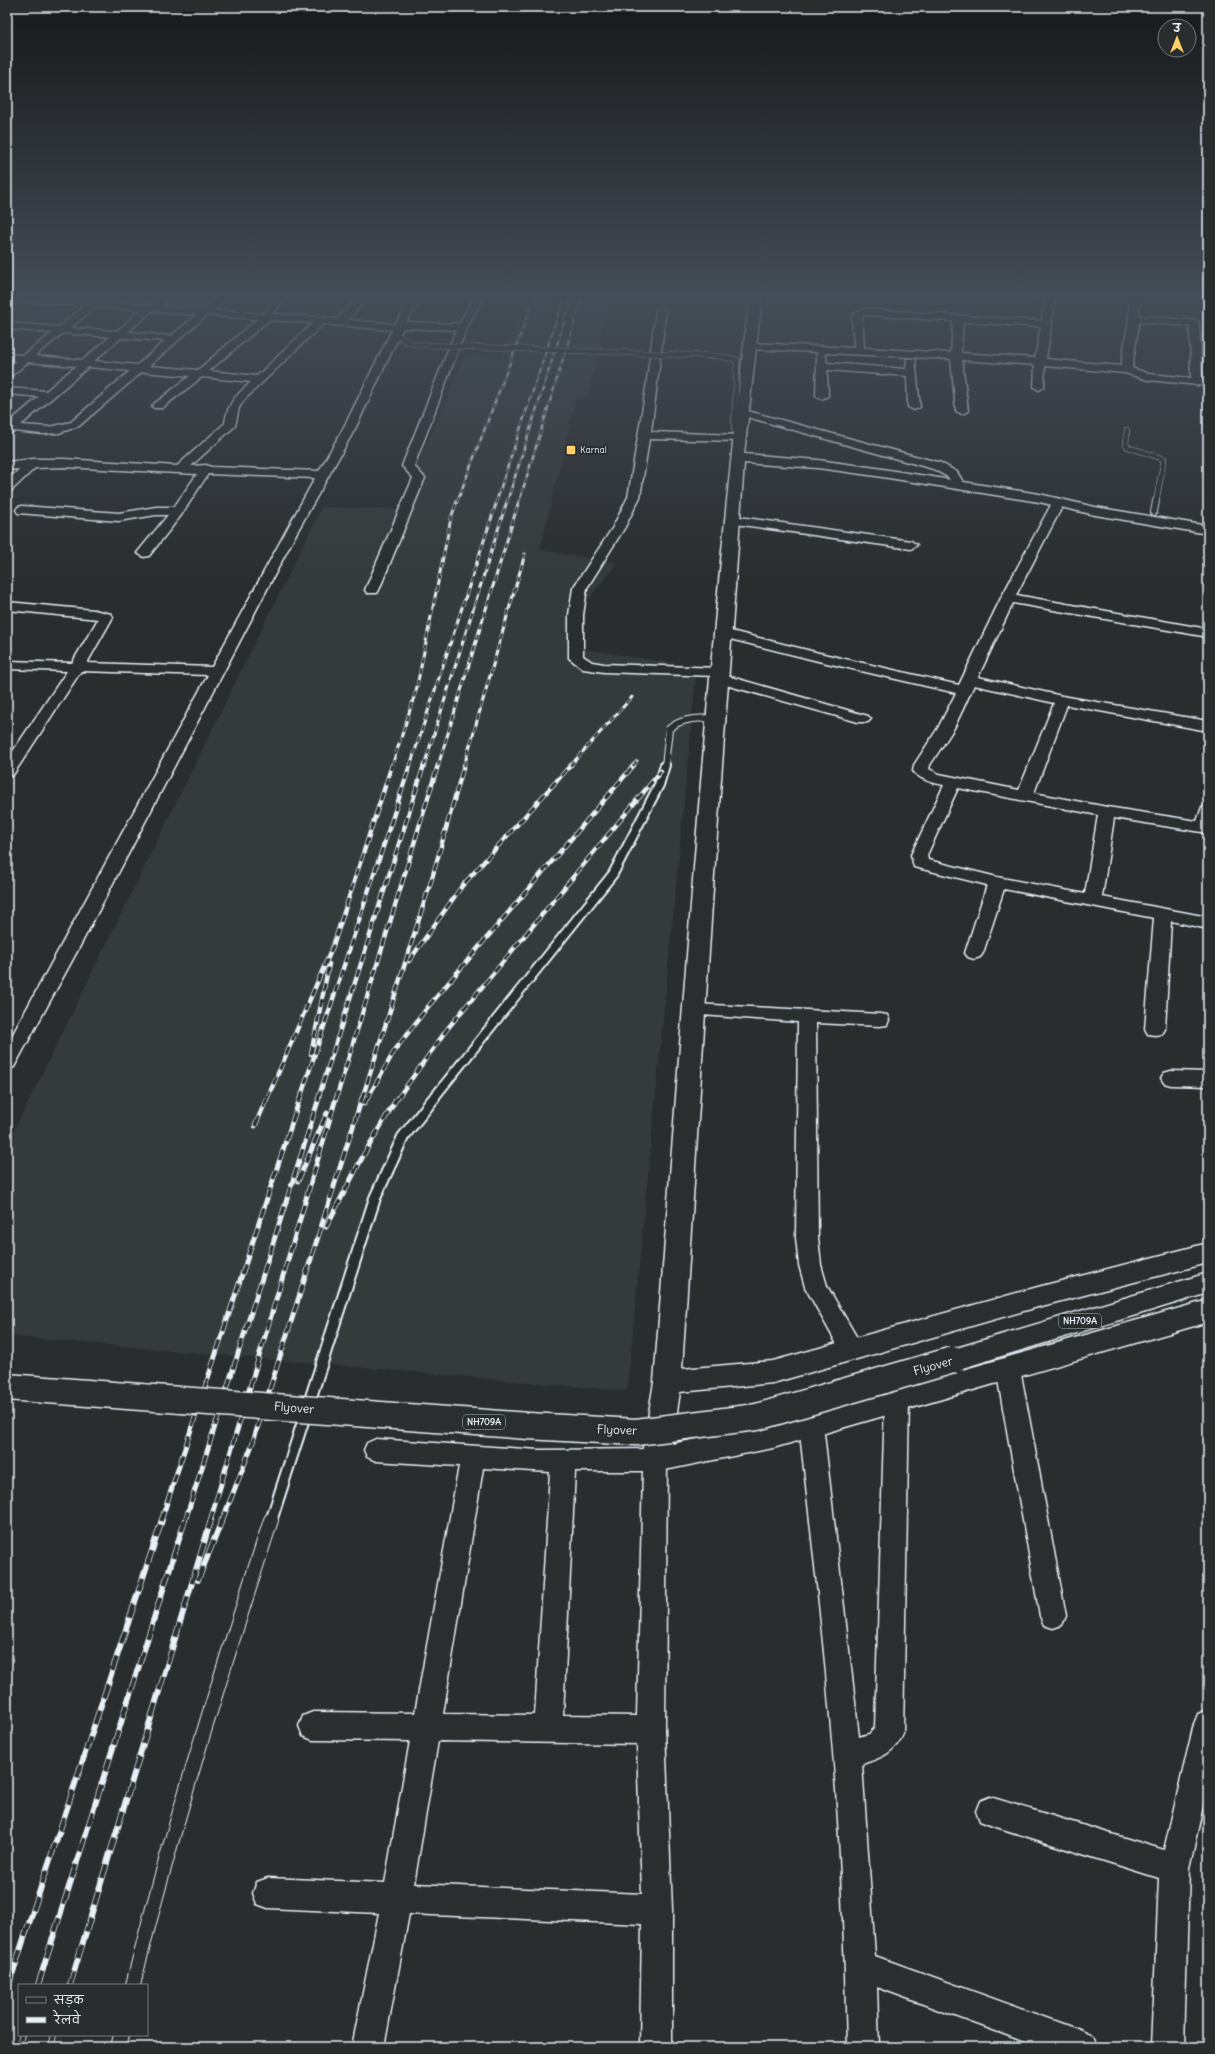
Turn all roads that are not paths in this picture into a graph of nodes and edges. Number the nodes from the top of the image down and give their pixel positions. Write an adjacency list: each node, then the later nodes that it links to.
1 (54, 390): 14 (street)
2 (116, 390): 19 (street)
3 (179, 390): 16 (street)
4 (249, 390): 26 (street)
5 (368, 390): 28 (street)
6 (438, 390): 41 (street)
7 (652, 390): 22 (street)
8 (736, 390): 20 (lane, bridge)
9 (745, 390): 20 (main road)
10 (822, 390): 15 (street)
11 (913, 390): 17 (street)
12 (960, 390): 18 (street)
13 (7, 392): 14 (street)
14 (48, 395): 19 (street)
15 (822, 396)
16 (158, 406)
17 (914, 408)
18 (962, 411)
19 (8, 428)
20 (741, 428): 22 (street); 23 (main road); 29 (street)
21 (1128, 430): 35 (lane)
22 (643, 434): 49 (street)
23 (737, 458): 29 (main road); 36 (main road)
24 (33, 463): 25 (street); 26 (street); 30 (street)
25 (7, 466)
26 (181, 469): 27 (street)
27 (206, 469): 28 (street); 34 (street)
28 (321, 475): 48 (street)
29 (959, 485): 31 (main road)
30 (7, 488)
31 (1039, 498): 32 (main road); 35 (main road)
32 (1058, 503): 38 (main road); 42 (street)
33 (22, 510): 34 (street)
34 (178, 511): 40 (street)
35 (1154, 512): 37 (main road)
36 (732, 520): 39 (street); 44 (main road)
37 (1208, 522)
38 (1208, 530)
39 (911, 545)
40 (144, 553)
41 (372, 590)
42 (1008, 598): 45 (street); 50 (street)
43 (7, 606): 47 (street)
44 (723, 633): 49 (main road); 50 (street)
45 (1208, 633)
46 (7, 665): 47 (street)
47 (77, 667): 48 (street); 55 (street)
48 (216, 671): 70 (street)
49 (720, 675): 52 (main road); 53 (street)
50 (967, 685): 51 (street); 56 (street)
51 (1062, 700): 54 (street); 57 (street)
52 (716, 718): 66 (main road); 100 (lane)
53 (862, 719)
54 (1208, 726)
55 (7, 772)
56 (953, 782): 57 (street); 61 (street)
57 (1025, 795): 59 (street)
58 (1208, 810): 60 (street)
59 (1107, 812): 60 (street); 62 (street)
60 (1205, 828)
61 (998, 882): 62 (street); 65 (street)
62 (1093, 901): 63 (street)
63 (1163, 915): 64 (street); 69 (street)
64 (1208, 923)
65 (974, 953)
66 (695, 1010): 67 (street); 79 (main road)
67 (808, 1015): 68 (street); 77 (street)
68 (880, 1020)
69 (1155, 1029)
70 (12, 1043): 71 (street)
71 (7, 1062)
72 (1171, 1078): 73 (street)
73 (1208, 1079)
74 (1208, 1252): 77 (main road)
75 (1208, 1283): 80 (main road, Flyover / NH709A, bridge)
76 (1208, 1311): 78 (main road)
77 (852, 1350): 79 (main road)
78 (1008, 1368): 81 (main road); 87 (street)
79 (668, 1382): 86 (main road)
80 (7, 1386)
81 (897, 1400): 82 (main road); 93 (street)
82 (811, 1425): 86 (main road); 93 (street)
83 (376, 1450): 84 (street)
84 (473, 1457): 85 (street); 90 (street)
85 (563, 1460): 86 (street); 91 (street)
86 (655, 1460): 92 (street)
87 (1053, 1616)
88 (1208, 1724): 95 (street)
89 (313, 1726): 90 (street)
90 (426, 1727): 91 (street); 97 (street)
91 (548, 1729): 92 (street)
92 (651, 1730): 98 (street)
93 (847, 1755): 99 (street)
94 (990, 1811): 95 (street)
95 (1174, 1868): 107 (street)
96 (268, 1893): 97 (street)
97 (397, 1898): 98 (street); 103 (street)
98 (657, 1910): 104 (street)
99 (860, 1966): 105 (street); 106 (street)
100 (133, 1984)
101 (121, 2036): 102 (lane)
102 (118, 2047)
103 (368, 2047)
104 (656, 2047)
105 (864, 2047)
106 (1082, 2047)
107 (1168, 2047)

